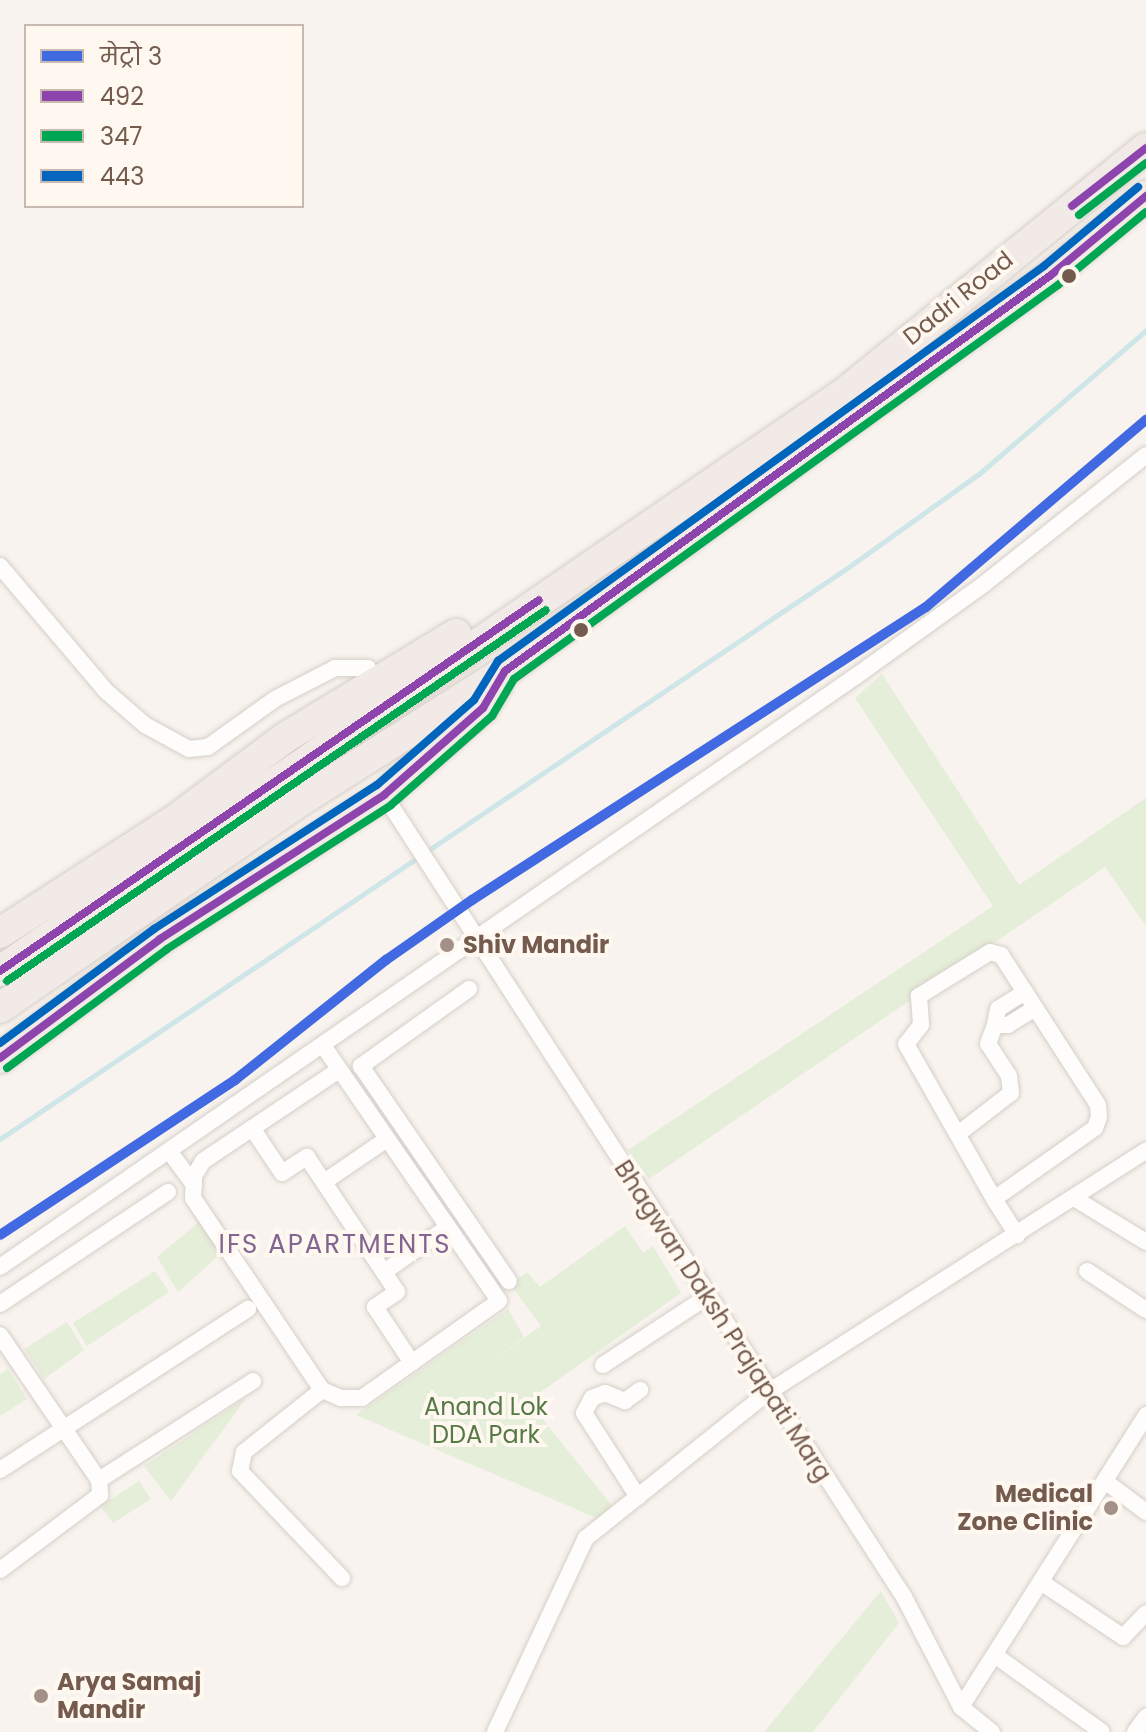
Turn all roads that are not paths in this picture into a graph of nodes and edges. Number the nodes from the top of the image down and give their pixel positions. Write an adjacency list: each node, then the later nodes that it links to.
1 (1146, 148): 4 (highway, Dadri Road)
2 (1146, 196): 7 (highway, Dadri Road)
3 (1146, 455): 10 (street)
4 (649, 526): 9 (highway); 11 (highway)
5 (0, 566): 6 (street)
6 (368, 668)
7 (505, 671): 8 (highway); 14 (highway, Dadri Road)
8 (384, 795): 10 (street, Bhagwan Daksh Prajapati Marg); 18 (highway)
9 (0, 933)
10 (477, 939): 17 (street); 38 (street, Bhagwan Daksh Prajapati Marg)
11 (0, 971)
12 (469, 989): 37 (street)
13 (1025, 992): 15 (street); 16 (street); 21 (street)
14 (0, 1008)
15 (1035, 1008): 16 (street); 30 (street)
16 (995, 1025): 21 (street)
17 (324, 1047): 19 (street); 23 (street)
18 (0, 1058)
19 (339, 1070): 20 (street); 22 (street)
20 (252, 1128): 26 (street); 27 (street)
21 (958, 1134): 30 (street)
22 (387, 1139): 26 (street); 31 (street)
23 (170, 1152): 27 (street); 34 (street)
24 (1139, 1156): 25 (street); 29 (street)
25 (1146, 1171)
26 (324, 1182): 36 (street)
27 (194, 1185): 46 (street)
28 (168, 1192): 39 (street)
29 (1074, 1198): 32 (street); 33 (street)
30 (994, 1199): 32 (street)
31 (448, 1227): 36 (street); 43 (street)
32 (1017, 1235): 48 (street)
33 (1146, 1242)
34 (0, 1267)
35 (1087, 1271): 41 (street)
36 (384, 1272): 43 (street)
37 (509, 1281)
38 (708, 1296): 44 (street); 48 (street, Bhagwan Daksh Prajapati Marg)
39 (0, 1304)
40 (248, 1309): 50 (street)
41 (1146, 1310)
42 (0, 1335): 50 (street)
43 (412, 1363): 46 (street)
44 (603, 1365)
45 (253, 1381): 52 (street)
46 (322, 1390): 57 (street)
47 (640, 1390): 54 (street)
48 (767, 1393): 54 (street); 61 (street, Bhagwan Daksh Prajapati Marg)
49 (1146, 1415): 53 (street)
50 (61, 1429): 51 (street); 52 (street)
51 (0, 1470)
52 (99, 1480): 56 (street)
53 (1105, 1481): 55 (street); 58 (street)
54 (638, 1497): 63 (street)
55 (1146, 1512)
56 (0, 1570)
57 (342, 1578)
58 (1041, 1582): 59 (street); 60 (street)
59 (1146, 1613)
60 (996, 1656): 61 (street); 65 (street)
61 (961, 1707): 64 (street)
62 (1146, 1717): 66 (street)
63 (495, 1732)
64 (992, 1732)
65 (1102, 1732)
66 (1135, 1732)

